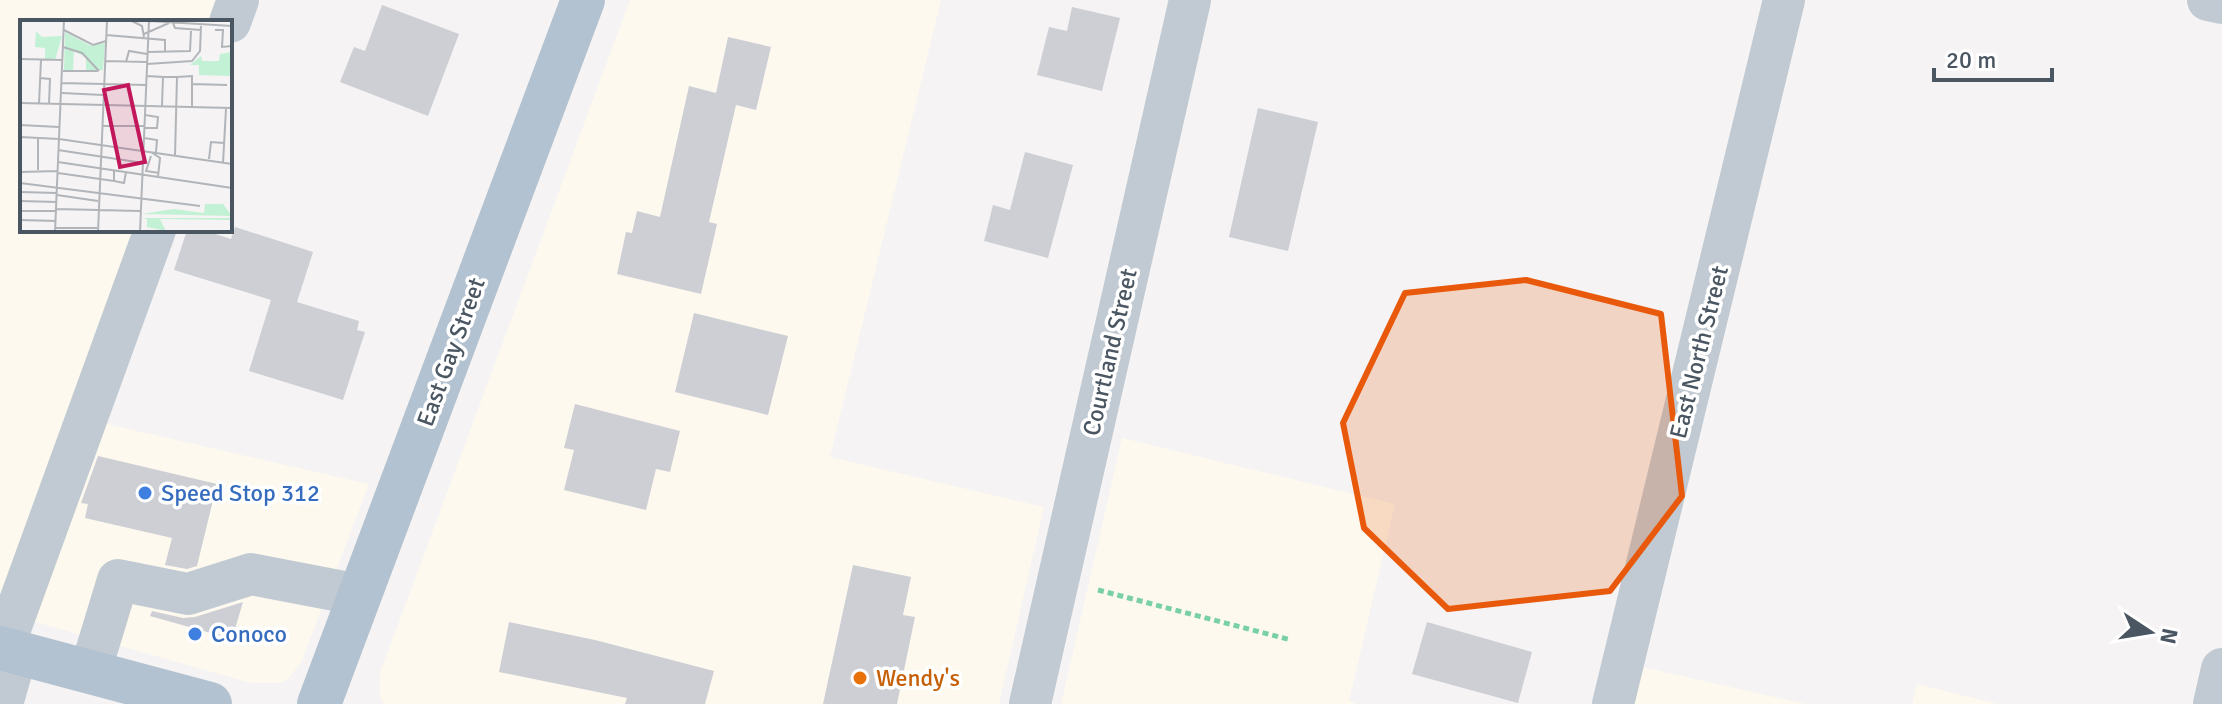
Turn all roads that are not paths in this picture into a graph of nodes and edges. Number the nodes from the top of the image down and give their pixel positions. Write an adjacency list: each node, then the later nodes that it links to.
1 (238, 0): 7 (street)
2 (583, 0): 9 (main road, East Gay Street)
3 (1190, 0): 16 (street, Courtland Street)
4 (1784, 0): 17 (street, East North Street)
5 (2208, 0): 6 (street)
6 (2222, 3)
7 (231, 20)
8 (154, 232): 10 (street)
9 (360, 595): 12 (street); 15 (main road, East Gay Street)
10 (7, 649): 12 (main road); 13 (street)
11 (2222, 669): 18 (street)
12 (90, 672): 14 (main road)
13 (2, 704)
14 (210, 704)
15 (319, 704)
16 (1030, 704)
17 (1613, 704)
18 (2214, 704)

